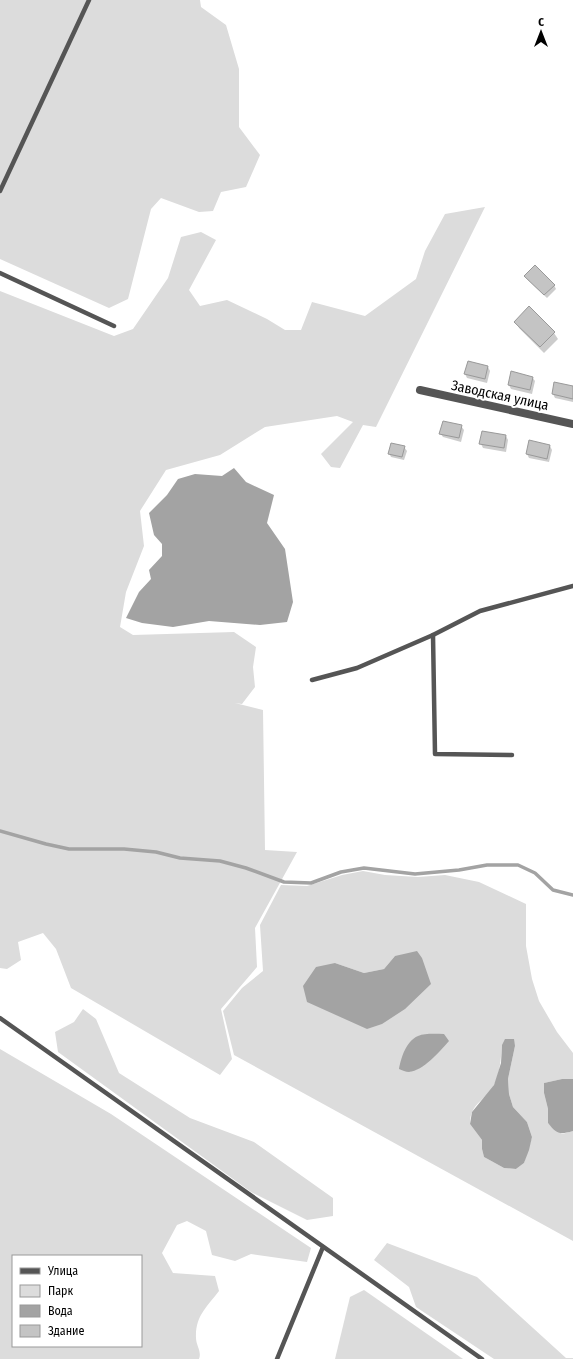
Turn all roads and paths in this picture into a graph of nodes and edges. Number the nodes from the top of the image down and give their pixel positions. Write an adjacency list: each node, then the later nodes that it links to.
1 (89, 0): 2 (lane)
2 (0, 191)
3 (0, 273): 4 (lane)
4 (114, 326)
5 (420, 390): 6 (street, Заводская улица)
6 (573, 424)
7 (573, 586): 8 (lane)
8 (433, 635): 9 (lane); 10 (lane)
9 (312, 680)
10 (512, 755)
11 (0, 1018): 12 (lane)
12 (323, 1247): 13 (lane); 14 (lane)
13 (277, 1359)
14 (482, 1359)

